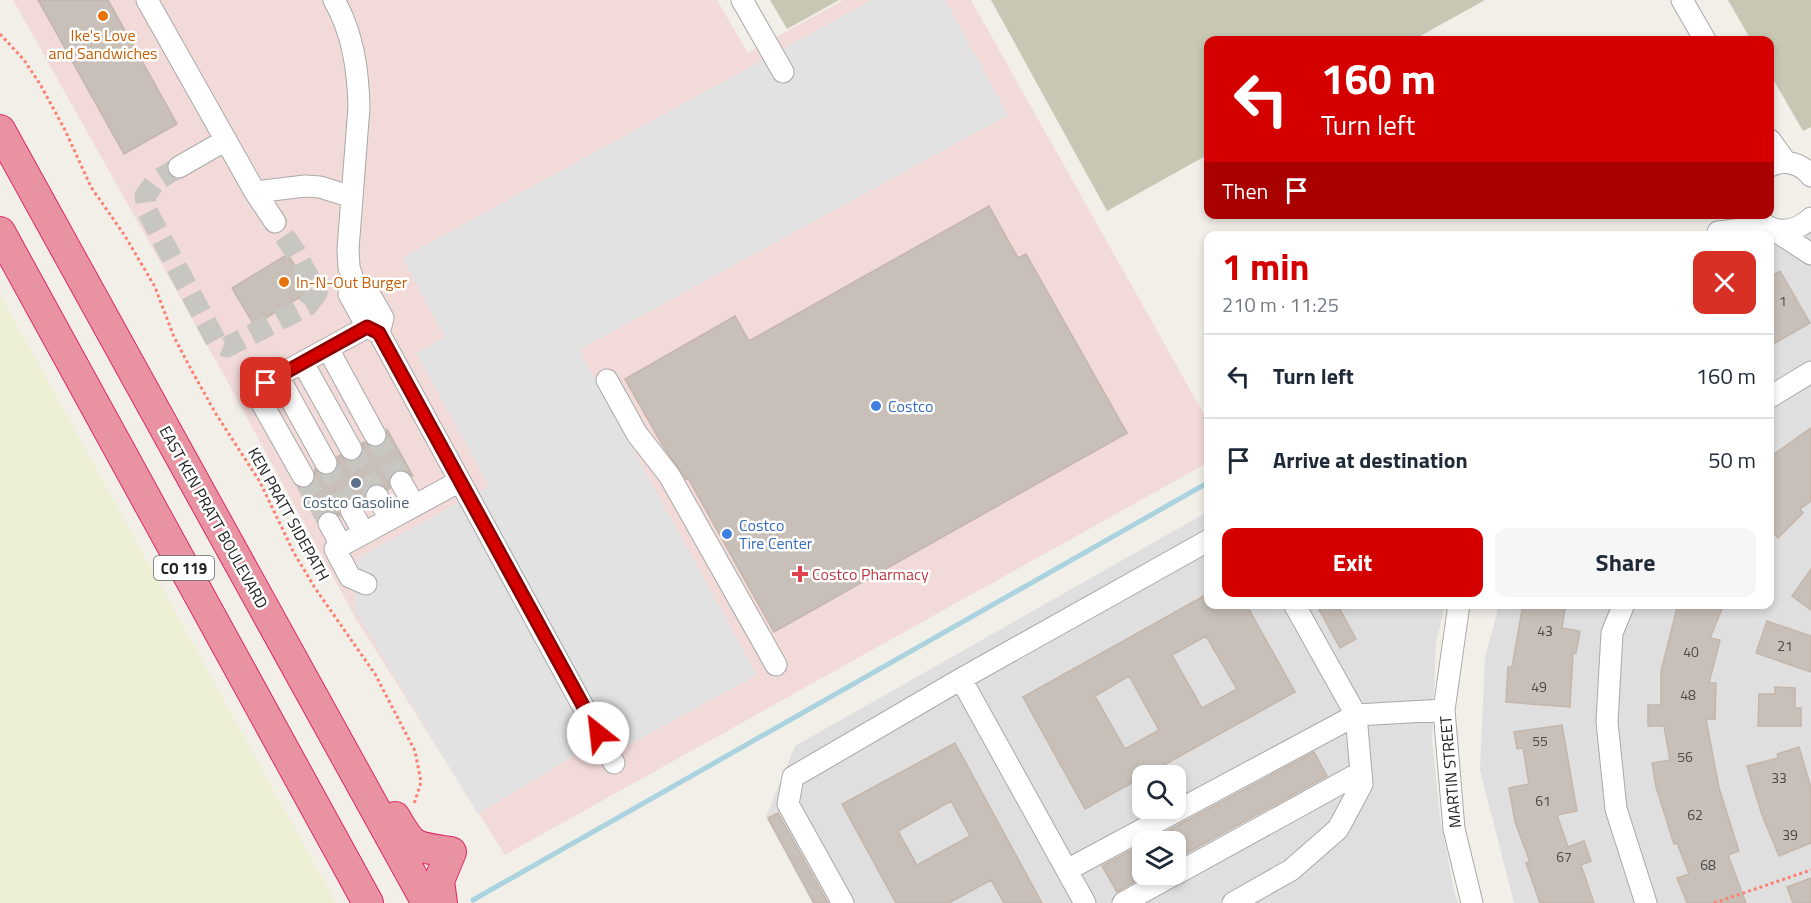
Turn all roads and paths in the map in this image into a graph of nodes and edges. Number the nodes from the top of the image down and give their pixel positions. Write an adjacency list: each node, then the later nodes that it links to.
1 (147, 0): 9 (street)
2 (742, 0): 7 (street)
3 (1682, 0): 6 (street)
4 (340, 6): 14 (street)
5 (0, 34): 55 (path, KEN PRATT SIDEPATH)
6 (1703, 36)
7 (783, 72)
8 (0, 130): 52 (highway, EAST KEN PRATT BOULEVARD / CO 119)
9 (226, 140): 12 (street); 13 (street)
10 (1774, 144): 11 (street)
11 (1795, 166)
12 (179, 167)
13 (255, 192): 14 (street); 17 (street)
14 (352, 197): 23 (street)
15 (1811, 218): 18 (street)
16 (1730, 219): 19 (street)
17 (275, 222)
18 (1766, 224): 20 (street); 22 (street)
19 (1719, 231)
20 (1734, 231)
21 (0, 232): 60 (highway, CO 119)
22 (1811, 254)
23 (373, 330): 24 (street); 34 (street)
24 (328, 349): 25 (street); 30 (street)
25 (303, 363): 27 (street); 31 (street)
26 (1811, 372): 29 (street)
27 (278, 376): 32 (street); 33 (street)
28 (607, 380): 48 (street)
29 (1774, 395)
30 (375, 435)
31 (351, 449)
32 (326, 463)
33 (303, 476)
34 (460, 481): 37 (street); 53 (street)
35 (401, 482): 37 (street)
36 (377, 496): 39 (street)
37 (414, 505): 39 (street)
38 (351, 510): 41 (street)
39 (390, 519): 41 (street)
40 (329, 523): 43 (street)
41 (364, 533): 43 (street)
42 (1204, 543): 49 (street)
43 (338, 547): 44 (street)
44 (366, 584)
45 (1297, 609): 51 (street)
46 (1458, 609): 50 (street, MARTIN STREET)
47 (1622, 609): 68 (street)
48 (776, 665)
49 (961, 679): 57 (street); 63 (street)
50 (1444, 710): 51 (street); 67 (street, MARTIN STREET)
51 (1356, 716): 54 (street); 57 (street)
52 (340, 745): 61 (highway, EAST KEN PRATT BOULEVARD / CO 119); 62 (highway)
53 (614, 763)
54 (1361, 772): 56 (street); 66 (street)
55 (412, 812)
56 (1186, 868)
57 (1067, 870): 64 (street)
58 (1811, 870): 69 (path)
59 (1155, 885): 65 (street)
60 (368, 903)
61 (427, 903)
62 (442, 903)
63 (843, 903)
64 (1085, 903)
65 (1123, 903)
66 (1233, 903)
67 (1472, 903)
68 (1646, 903)
69 (1714, 903)

